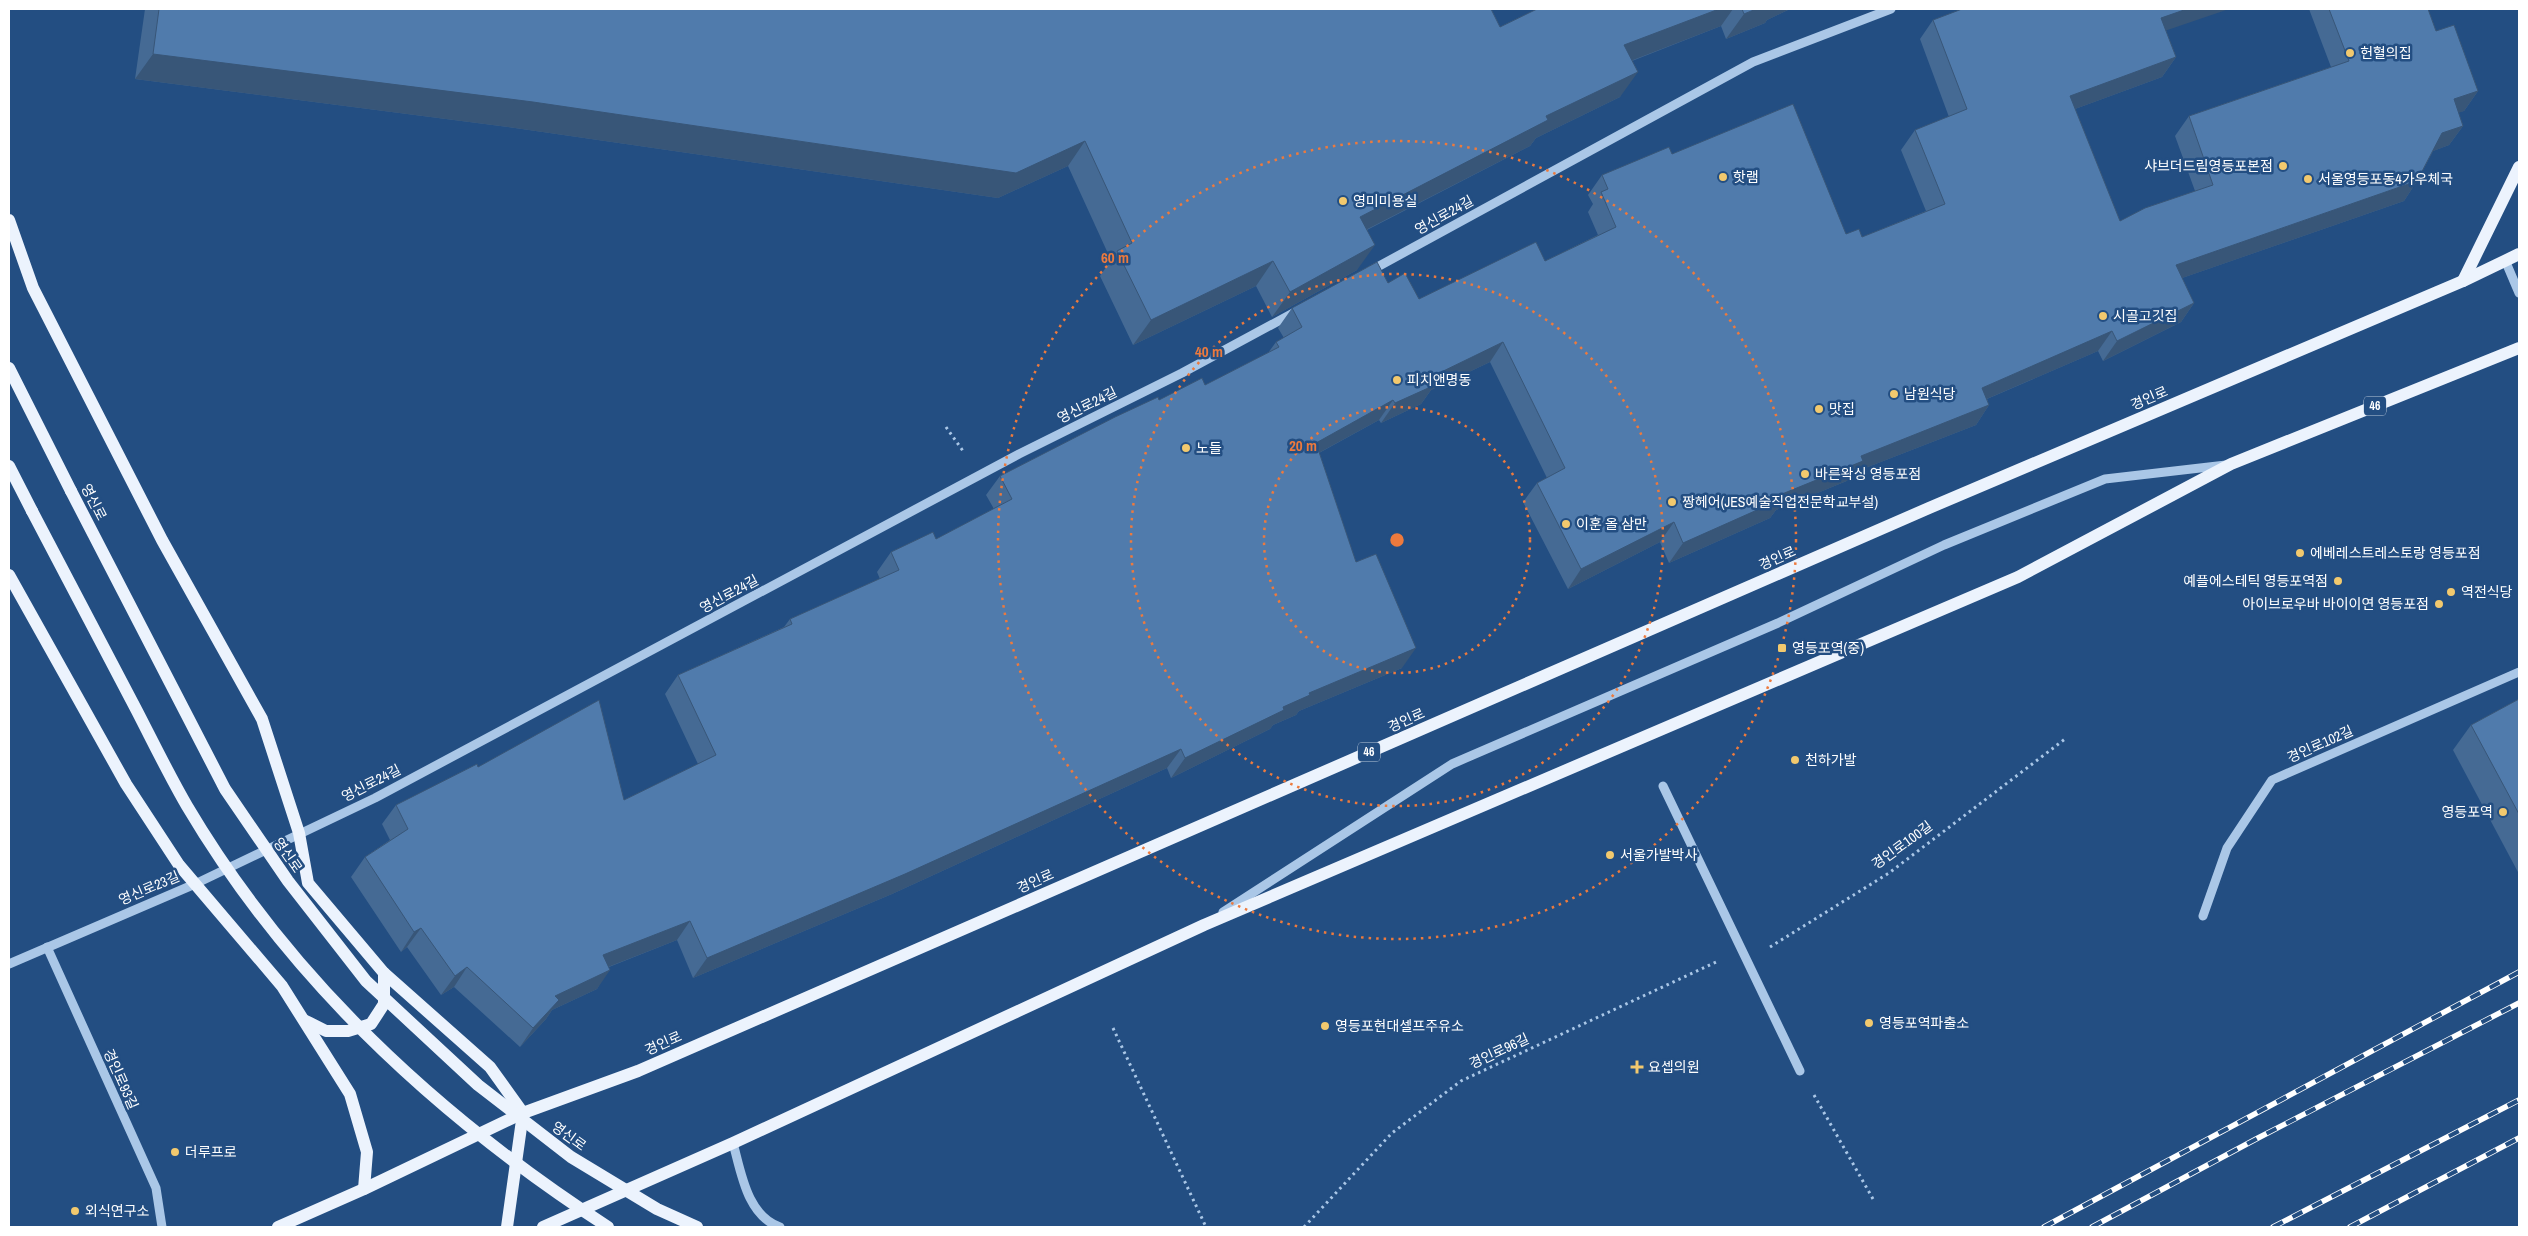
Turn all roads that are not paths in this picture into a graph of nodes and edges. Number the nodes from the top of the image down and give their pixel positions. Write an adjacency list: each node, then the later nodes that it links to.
1 (1891, 9): 6 (street, 영신로24길)
2 (2519, 167): 7 (main road)
3 (9, 220): 17 (main road)
4 (2519, 254): 5 (main road, 경인로 / 46)
5 (2505, 260): 7 (main road, 경인로 / 46); 8 (street)
6 (1364, 274)
7 (2463, 281): 26 (main road, 경인로 / 46)
8 (2519, 293)
9 (1303, 307): 17 (street, 영신로24길)
10 (2519, 348): 12 (main road, 46)
11 (9, 368): 34 (main road, 영신로, bridge)
12 (2231, 464): 20 (main road, 46); 20 (street)
13 (9, 466): 33 (main road, bridge)
14 (9, 575): 18 (main road)
15 (2519, 672): 19 (street, 경인로102길)
16 (1663, 786): 25 (street)
17 (299, 833): 18 (street, 영신로23길); 23 (main road)
18 (194, 884): 21 (street, 영신로23길); 24 (main road)
19 (2203, 916)
20 (1204, 924): 27 (main road)
21 (47, 947): 22 (street, 영신로23길); 29 (street, 경인로93길)
22 (9, 964)
23 (384, 973): 24 (main road); 26 (main road)
24 (306, 1021): 28 (main road)
25 (1800, 1071)
26 (523, 1113): 28 (main road, 경인로 / 46); 31 (main road)
27 (733, 1143): 32 (main road); 35 (street)
28 (364, 1190): 30 (main road, 경인로 / 46)
29 (161, 1226)
30 (278, 1227)
31 (506, 1227)
32 (544, 1227)
33 (608, 1227)
34 (697, 1227)
35 (780, 1227)

